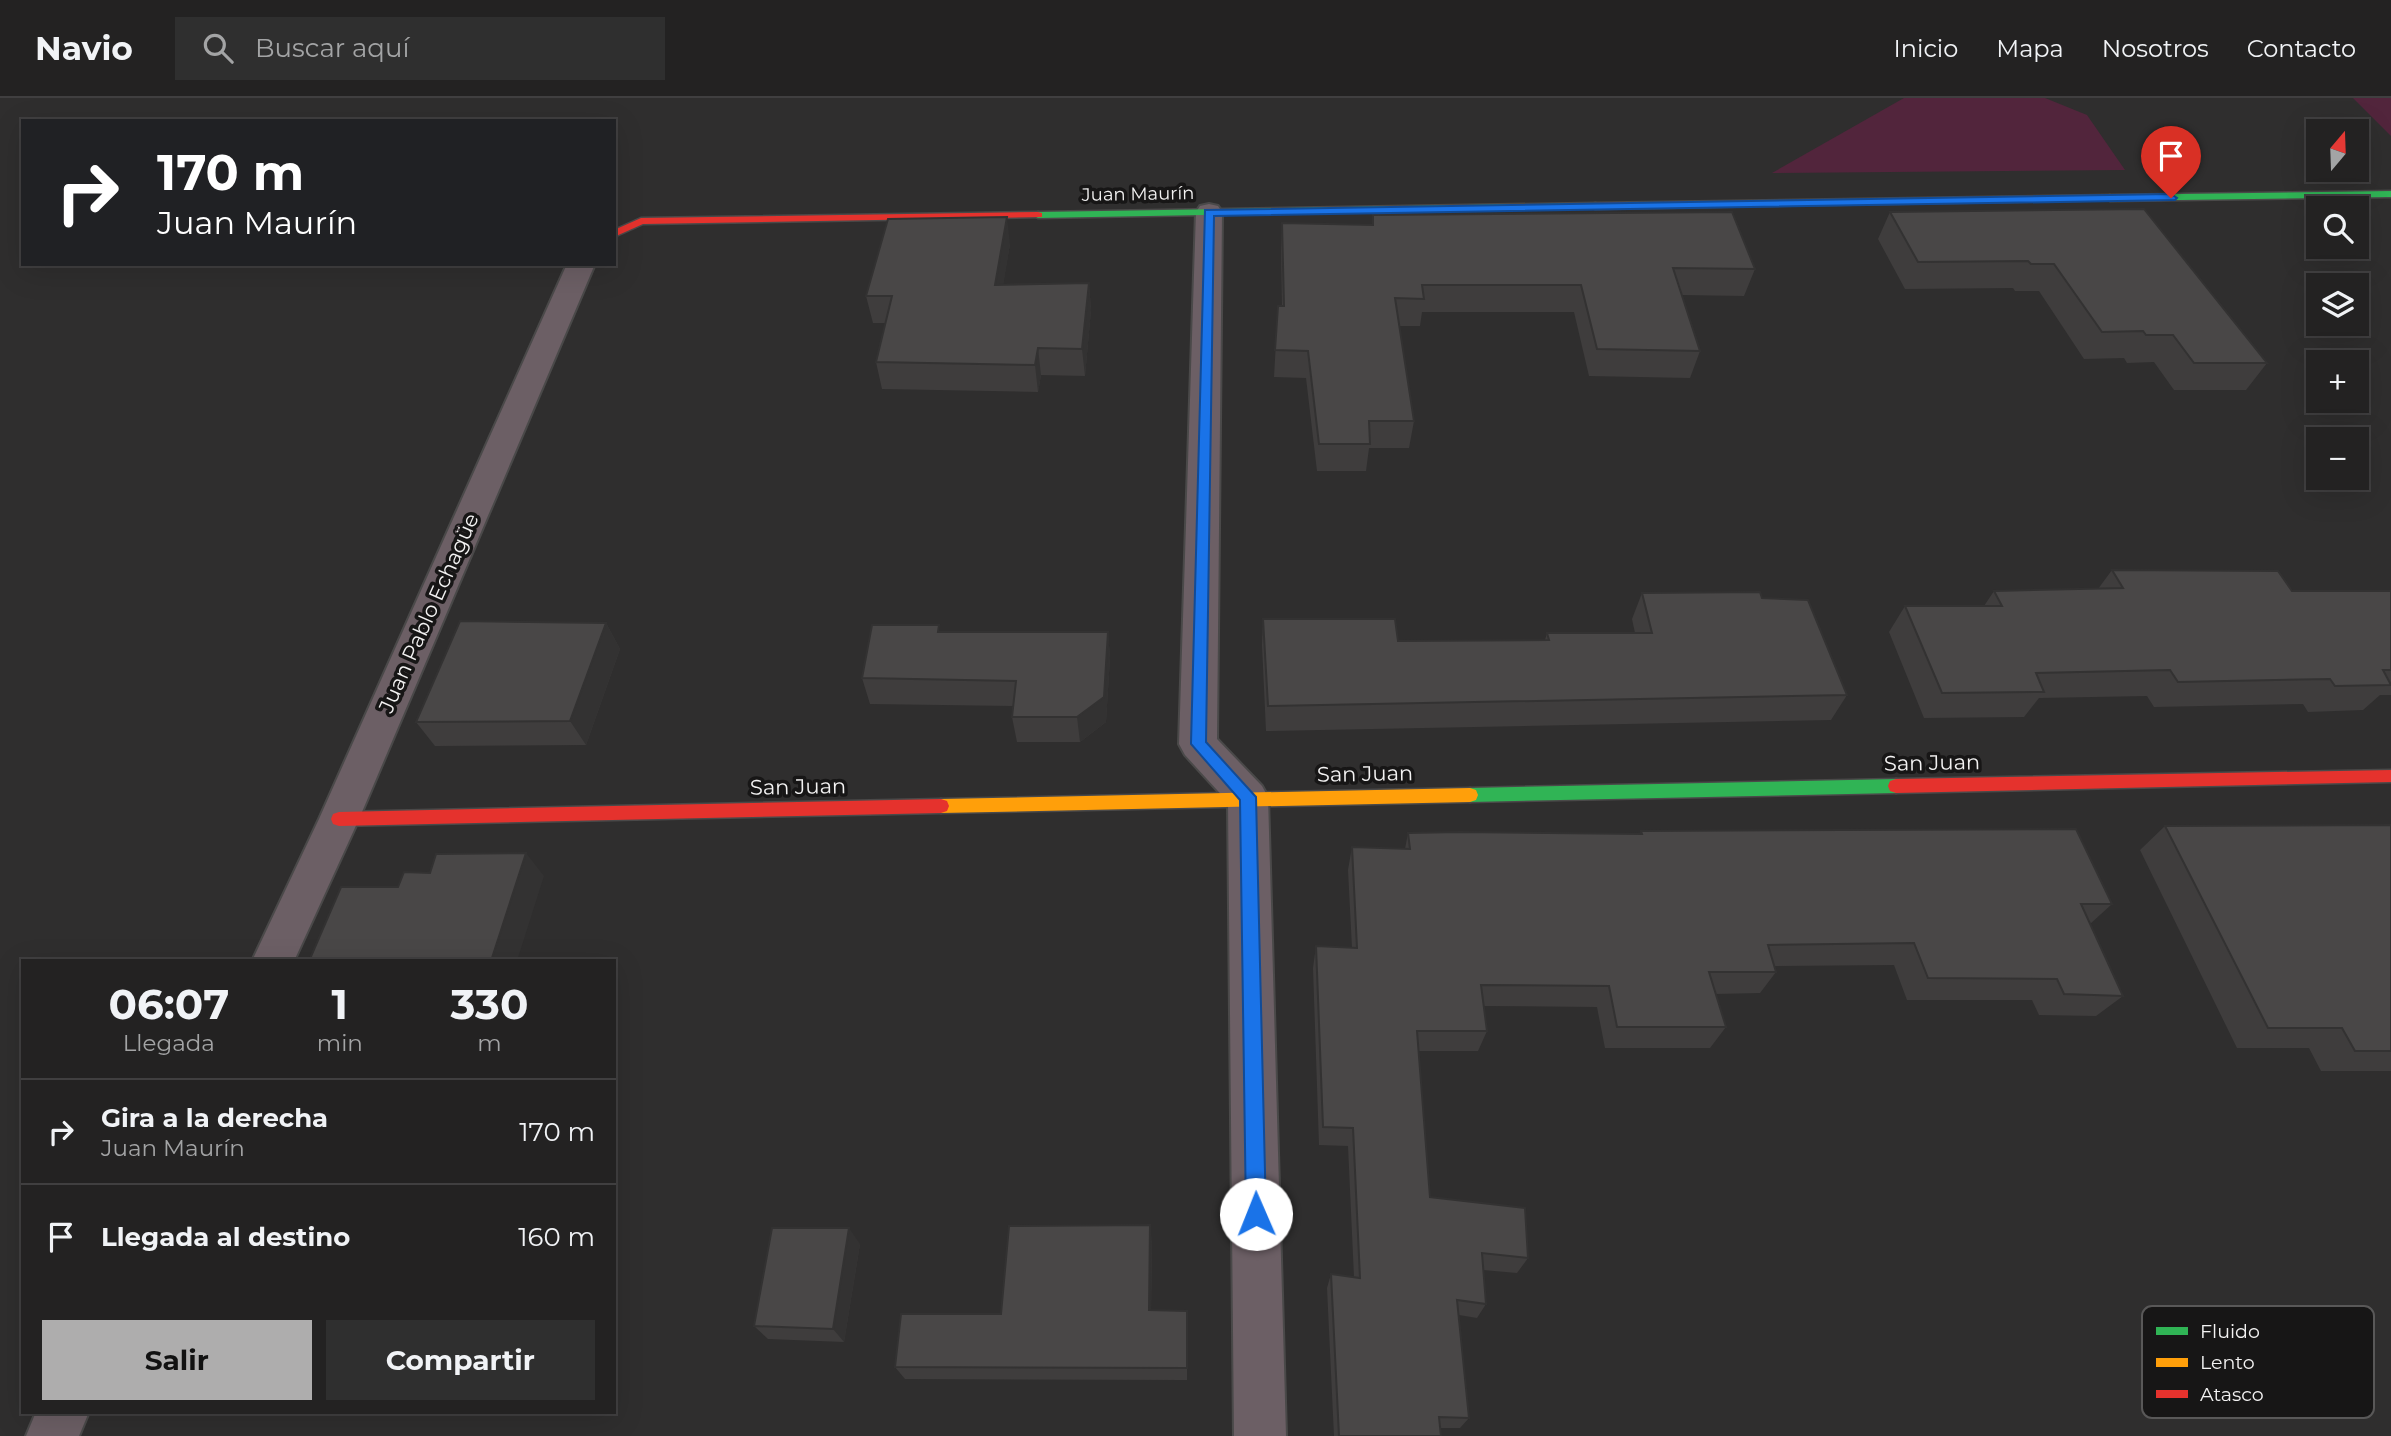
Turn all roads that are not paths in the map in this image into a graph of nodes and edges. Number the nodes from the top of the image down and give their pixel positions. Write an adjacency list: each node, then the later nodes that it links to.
1 (2391, 194): 2 (street, Juan Maurín)
2 (1209, 212): 3 (street, Juan Maurín); 6 (street)
3 (616, 233)
4 (580, 266): 7 (street, Juan Pablo Echagüe)
5 (2391, 776): 6 (street, San Juan)
6 (1248, 797): 7 (street, San Juan); 11 (street)
7 (339, 819): 8 (street, Juan Pablo Echagüe)
8 (274, 959)
9 (63, 1414): 10 (street)
10 (52, 1436)
11 (1261, 1436)

